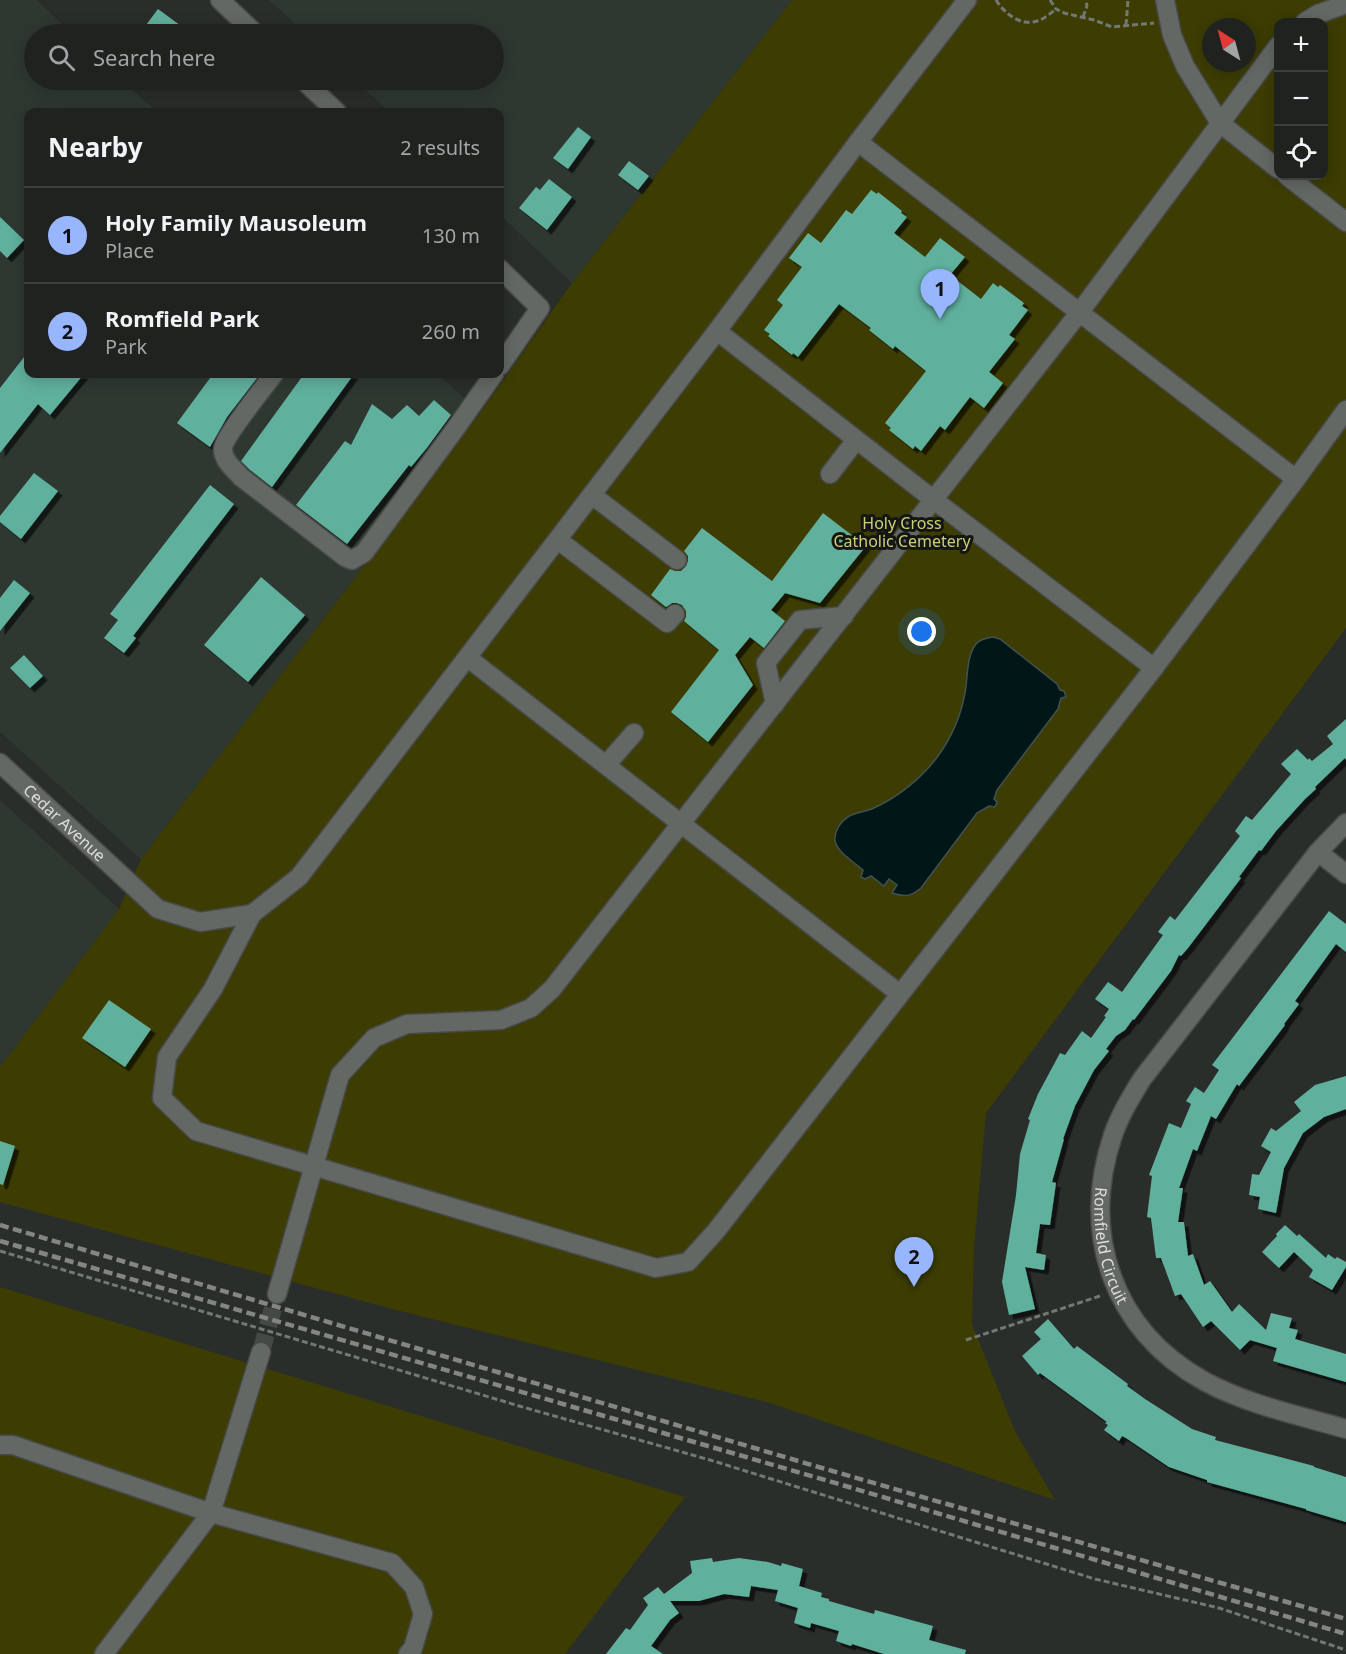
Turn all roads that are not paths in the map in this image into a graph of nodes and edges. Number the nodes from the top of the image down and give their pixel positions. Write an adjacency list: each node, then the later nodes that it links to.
1 (220, 0): 6 (street)
2 (967, 0): 11 (street)
3 (1165, 0): 10 (street)
4 (1346, 4): 5 (street)
5 (1312, 18)
6 (245, 24)
7 (1274, 51): 10 (street)
8 (314, 90): 9 (street)
9 (333, 108)
10 (1220, 123): 12 (street); 16 (street)
11 (858, 142): 16 (street); 17 (street)
12 (1274, 166)
13 (1292, 180): 14 (street)
14 (1346, 222)
15 (504, 273): 18 (street)
16 (1079, 313): 24 (street); 26 (street)
17 (717, 332): 22 (street); 25 (street)
18 (504, 360)
19 (271, 378): 20 (street)
20 (491, 378)
21 (1346, 410): 24 (street)
22 (856, 440): 23 (street); 26 (street)
23 (830, 474)
24 (1296, 479): 32 (street)
25 (592, 495): 27 (street); 28 (street)
26 (934, 500): 30 (street); 32 (street)
27 (558, 540): 29 (street); 31 (street)
28 (678, 560)
29 (675, 614)
30 (844, 616): 33 (street); 33 (street)
31 (468, 658): 36 (street); 41 (street)
32 (1154, 668): 42 (street)
33 (775, 704): 38 (street)
34 (634, 733): 36 (street)
35 (0, 763): 41 (street, Cedar Avenue)
36 (606, 765): 38 (street)
37 (1346, 823): 39 (street, Romfield Circuit)
38 (682, 824): 42 (street); 43 (street)
39 (1318, 852): 40 (street); 46 (street, Romfield Circuit)
40 (1346, 874)
41 (252, 914): 43 (street)
42 (900, 994): 43 (street)
43 (315, 1166): 44 (street)
44 (277, 1294)
45 (261, 1352): 48 (street)
46 (1346, 1429)
47 (0, 1445): 48 (street)
48 (211, 1512): 49 (street); 50 (street)
49 (104, 1654)
50 (408, 1654)

